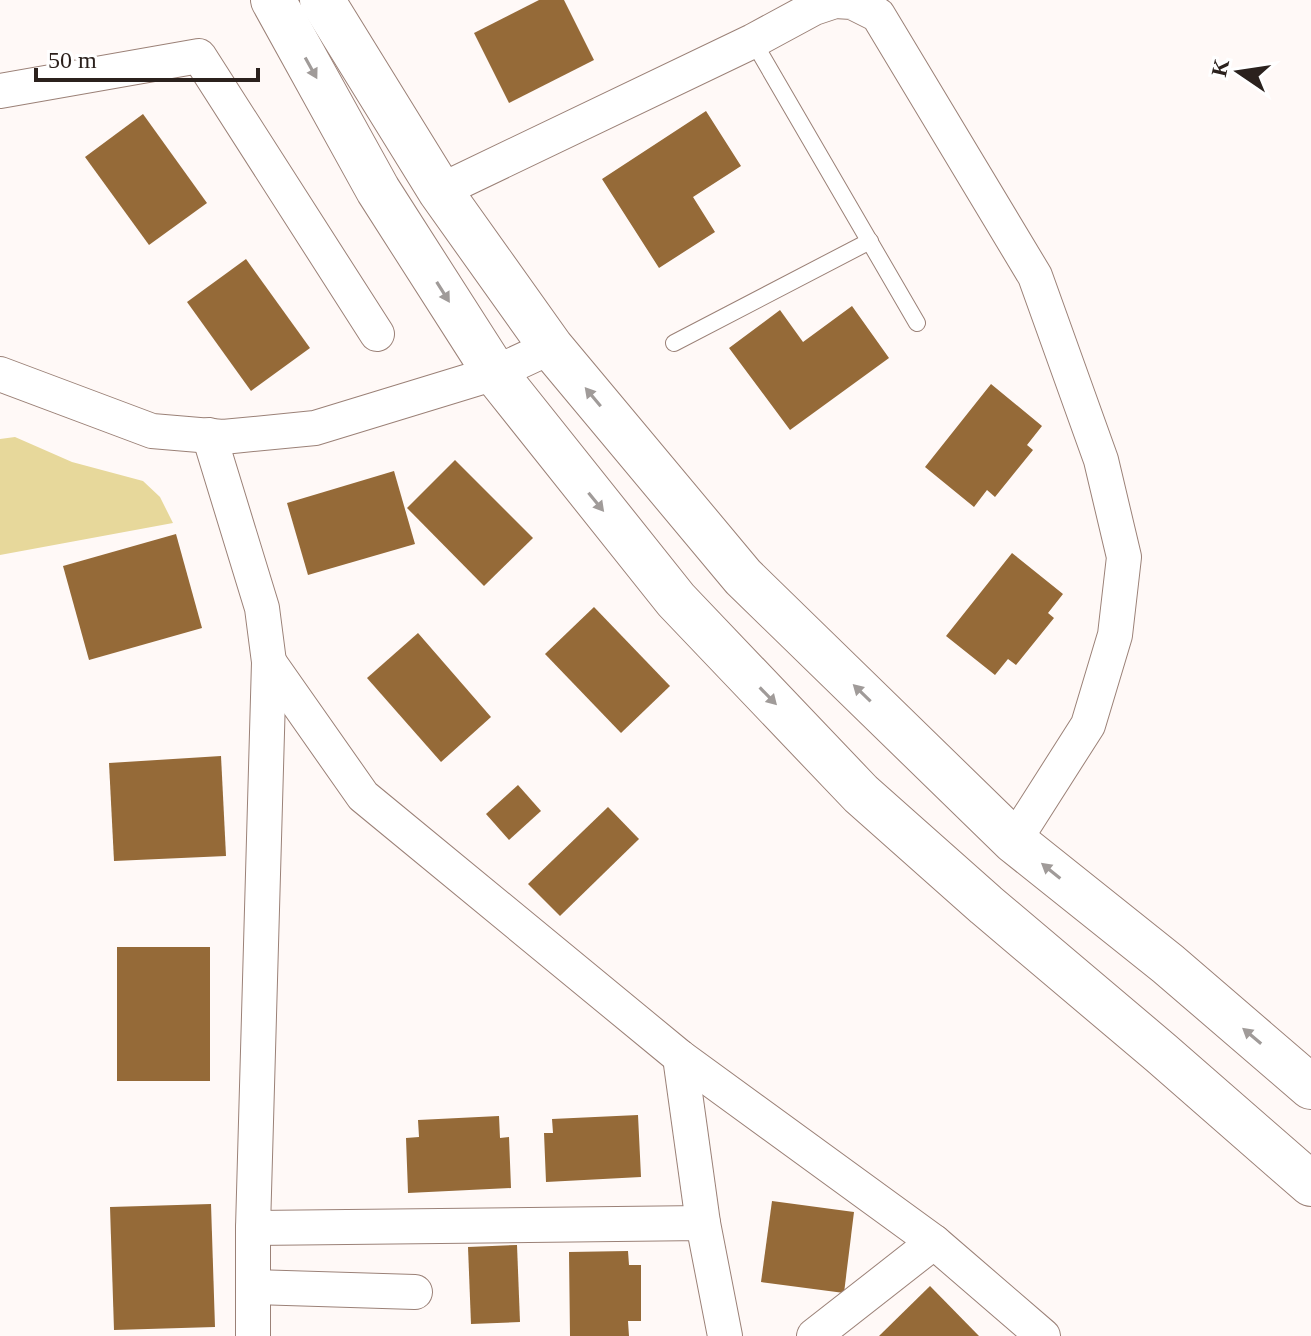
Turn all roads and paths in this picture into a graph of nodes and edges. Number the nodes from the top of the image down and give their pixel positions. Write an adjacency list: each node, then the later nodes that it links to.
1 (273, 0): 11 (main road, one-way to 11)
2 (322, 0): 5 (main road)
3 (753, 41): 5 (street); 6 (lane); 15 (street)
4 (0, 91): 8 (street)
5 (440, 191): 10 (main road)
6 (870, 241): 7 (lane); 9 (lane)
7 (917, 323)
8 (377, 334)
9 (674, 343)
10 (551, 347): 11 (street); 15 (main road, one-way to 10)
11 (495, 373): 13 (street); 18 (main road, one-way to 18)
12 (0, 374): 13 (street)
13 (209, 435): 14 (street)
14 (269, 662): 16 (street); 20 (street)
15 (1014, 841): 17 (main road, one-way to 15)
16 (680, 1057): 19 (street); 21 (street)
17 (1311, 1087)
18 (1311, 1184)
19 (703, 1223): 20 (street); 25 (street)
20 (253, 1228): 22 (street)
21 (934, 1242): 26 (street); 27 (street)
22 (253, 1287): 23 (street); 24 (street)
23 (415, 1292)
24 (253, 1336)
25 (725, 1336)
26 (814, 1336)
27 (1043, 1336)

